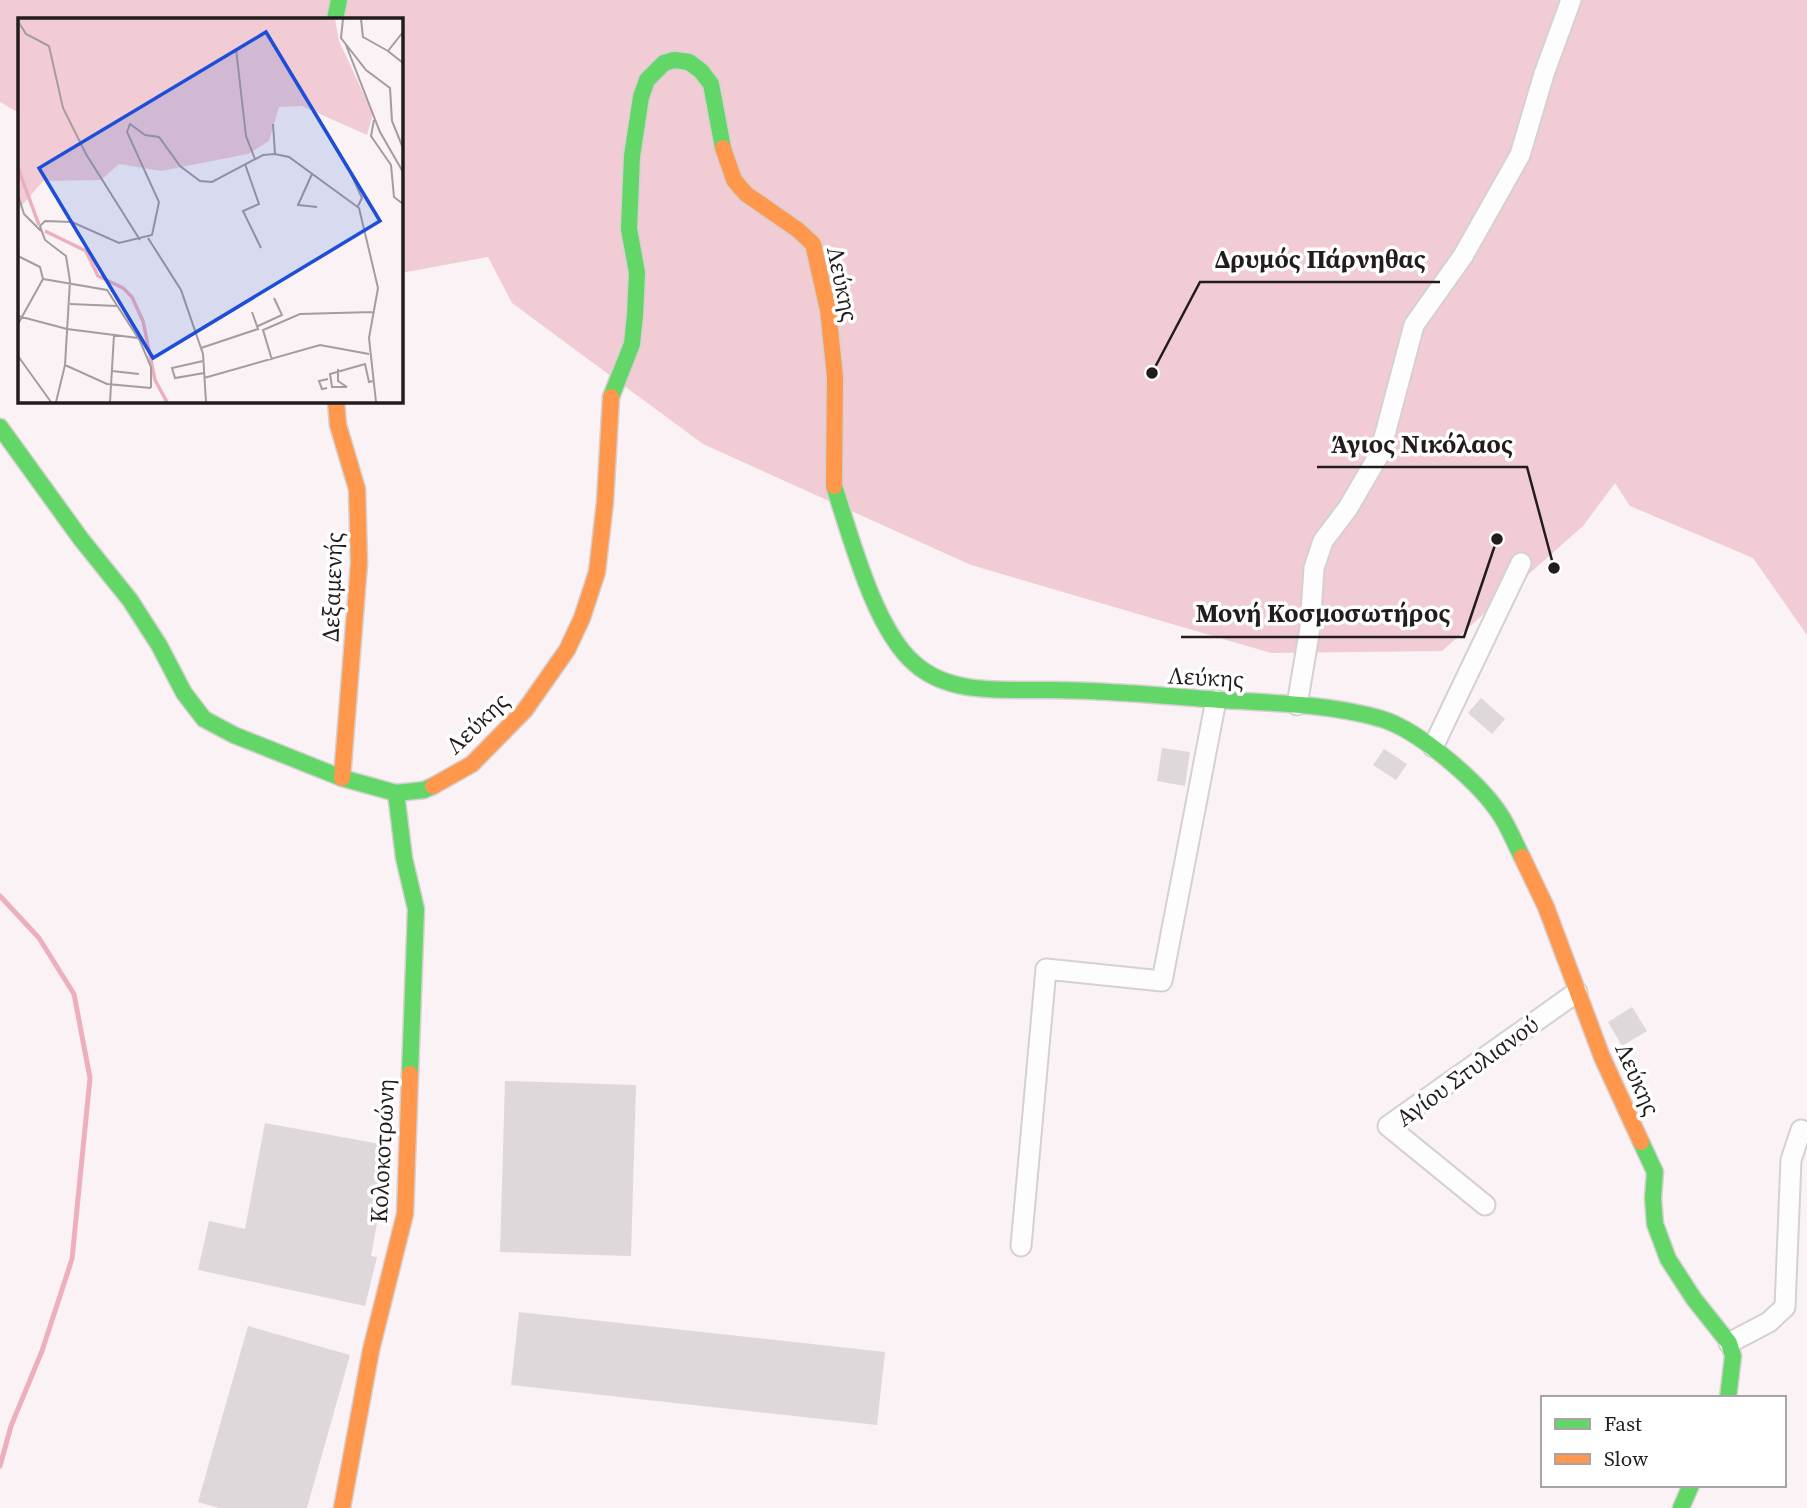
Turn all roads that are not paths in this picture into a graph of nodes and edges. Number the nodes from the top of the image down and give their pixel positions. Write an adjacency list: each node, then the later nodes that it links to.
1 (339, 0): 3 (street)
2 (1571, 0): 8 (street)
3 (335, 18)
4 (336, 402): 10 (street, Δεξαμενής)
5 (0, 427): 10 (street, Λεύκης)
6 (1521, 563): 9 (street)
7 (1216, 700): 8 (street, Λεύκης); 11 (street, Λεύκης); 15 (street)
8 (1297, 705): 9 (street, Λεύκης)
9 (1433, 747): 12 (street, Λεύκης)
10 (342, 778): 11 (street, Λεύκης)
11 (396, 793): 19 (street, Κολοκοτρώνη)
12 (1577, 992): 14 (street, Αγίου Στυλιανού); 16 (street, Λεύκης)
13 (1801, 1130): 16 (street)
14 (1485, 1205)
15 (1021, 1246)
16 (1729, 1343): 17 (street)
17 (1728, 1396)
18 (1690, 1487): 20 (street)
19 (342, 1508)
20 (1681, 1508)

